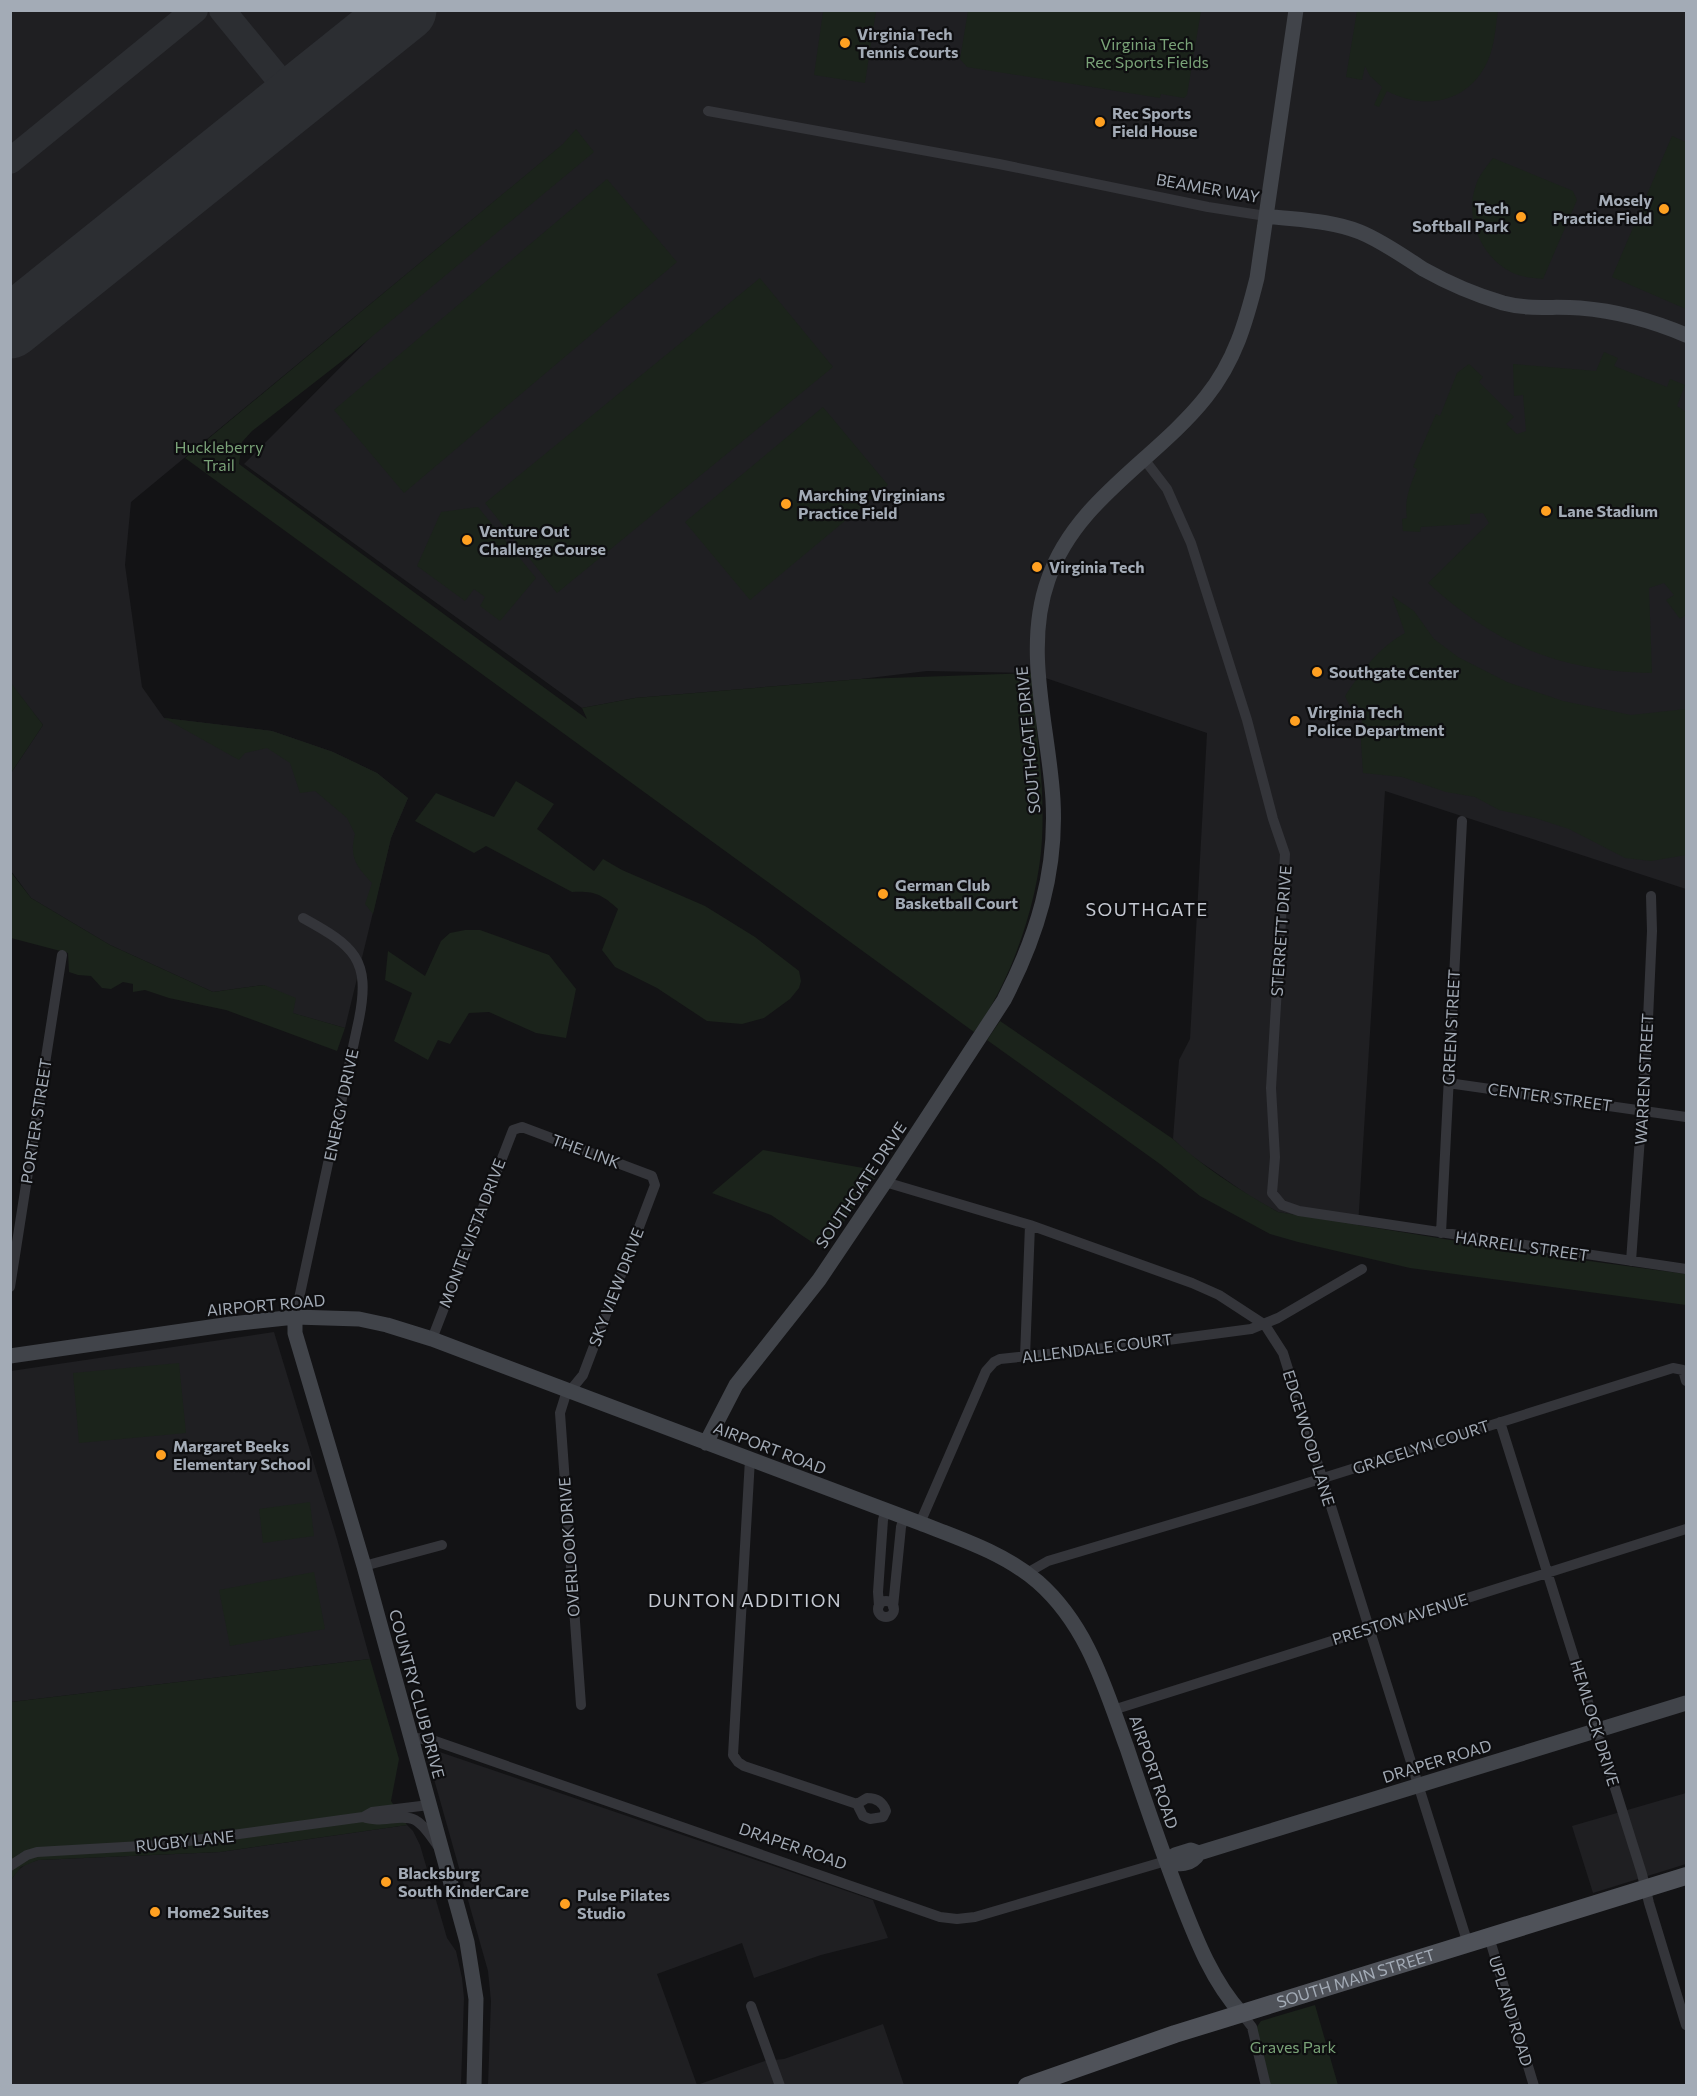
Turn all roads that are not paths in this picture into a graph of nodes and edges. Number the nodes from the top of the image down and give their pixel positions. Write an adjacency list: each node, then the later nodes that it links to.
1 (1296, 10): 3 (street, SOUTHGATE DRIVE)
2 (708, 111): 3 (street, BEAMER WAY)
3 (1266, 216): 4 (street, BEAMER WAY); 5 (street, SOUTHGATE DRIVE)
4 (1686, 335)
5 (1144, 459): 15 (street, SOUTHGATE DRIVE); 16 (street, STERRETT DRIVE)
6 (1462, 821): 10 (street, GREEN STREET)
7 (1651, 896): 11 (street, WARREN STREET)
8 (303, 918): 23 (street, ENERGY DRIVE)
9 (62, 955): 22 (street, PORTER STREET)
10 (1448, 1083): 11 (street, CENTER STREET); 18 (street, GREEN STREET)
11 (1643, 1111): 12 (street, CENTER STREET); 19 (street, WARREN STREET)
12 (1686, 1117)
13 (516, 1128): 14 (street, THE LINK); 25 (street, MONTE VISTA DRIVE)
14 (655, 1180): 29 (street, SKY VIEW DRIVE)
15 (885, 1182): 17 (street, EDGEWOOD LANE); 31 (street, SOUTHGATE DRIVE)
16 (1359, 1220): 18 (street, HARRELL STREET)
17 (1030, 1226): 24 (street, EDGEWOOD LANE); 27 (street)
18 (1441, 1233): 19 (street, HARRELL STREET)
19 (1631, 1261): 21 (street, HARRELL STREET)
20 (1362, 1269): 24 (street, ALLENDALE COURT)
21 (1686, 1269)
22 (10, 1287)
23 (295, 1317): 25 (street, AIRPORT ROAD); 26 (street, AIRPORT ROAD); 39 (street, COUNTRY CLUB DRIVE)
24 (1265, 1325): 27 (street, ALLENDALE COURT); 33 (street, EDGEWOOD LANE)
25 (432, 1339): 29 (street, AIRPORT ROAD)
26 (10, 1356)
27 (1025, 1357): 36 (street, ALLENDALE COURT)
28 (1686, 1381): 30 (street, GRACELYN COURT)
29 (570, 1392): 31 (street, AIRPORT ROAD); 44 (street, OVERLOOK DRIVE)
30 (1500, 1422): 33 (street, GRACELYN COURT); 40 (street, HEMLOCK DRIVE)
31 (706, 1443): 32 (street, AIRPORT ROAD)
32 (750, 1459): 34 (street, AIRPORT ROAD); 49 (street)
33 (1322, 1478): 41 (street, GRACELYN COURT); 42 (street, EDGEWOOD LANE)
34 (886, 1510): 35 (street, AIRPORT ROAD); 35 (street)
35 (904, 1517): 36 (street, AIRPORT ROAD)
36 (920, 1523): 41 (street, AIRPORT ROAD)
37 (1686, 1529): 40 (street, PRESTON AVENUE)
38 (442, 1545): 39 (street)
39 (364, 1566): 47 (street, COUNTRY CLUB DRIVE)
40 (1549, 1572): 42 (street, PRESTON AVENUE); 46 (street, HEMLOCK DRIVE)
41 (1027, 1573): 45 (street, AIRPORT ROAD)
42 (1369, 1629): 45 (street, PRESTON AVENUE); 48 (street, EDGEWOOD LANE)
43 (1686, 1703): 46 (street, DRAPER ROAD)
44 (581, 1705)
45 (1113, 1710): 53 (street, AIRPORT ROAD)
46 (1597, 1731): 48 (street, DRAPER ROAD); 56 (street, HEMLOCK DRIVE)
47 (410, 1737): 50 (street, COUNTRY CLUB DRIVE); 53 (street, DRAPER ROAD)
48 (1417, 1785): 53 (street, DRAPER ROAD); 58 (street, EDGEWOOD LANE)
49 (857, 1804)
50 (429, 1805): 51 (street, RUGBY LANE); 52 (street, COUNTRY CLUB DRIVE)
51 (363, 1817): 52 (street, RUGBY LANE); 54 (street, RUGBY LANE)
52 (441, 1850): 62 (street, COUNTRY CLUB DRIVE)
53 (1166, 1861): 60 (street, AIRPORT ROAD)
54 (10, 1866)
55 (1686, 1876): 56 (main road, SOUTH MAIN STREET)
56 (1646, 1888): 57 (main road, SOUTH MAIN STREET); 61 (street, HEMLOCK DRIVE)
57 (1489, 1937): 58 (main road, SOUTH MAIN STREET); 66 (street, UPLAND ROAD)
58 (1468, 1944): 60 (main road, SOUTH MAIN STREET)
59 (751, 2006): 63 (street)
60 (1242, 2014): 64 (main road, SOUTH MAIN STREET); 65 (street)
61 (1686, 2025)
62 (474, 2085)
63 (780, 2085)
64 (1026, 2085)
65 (1266, 2085)
66 (1534, 2085)

